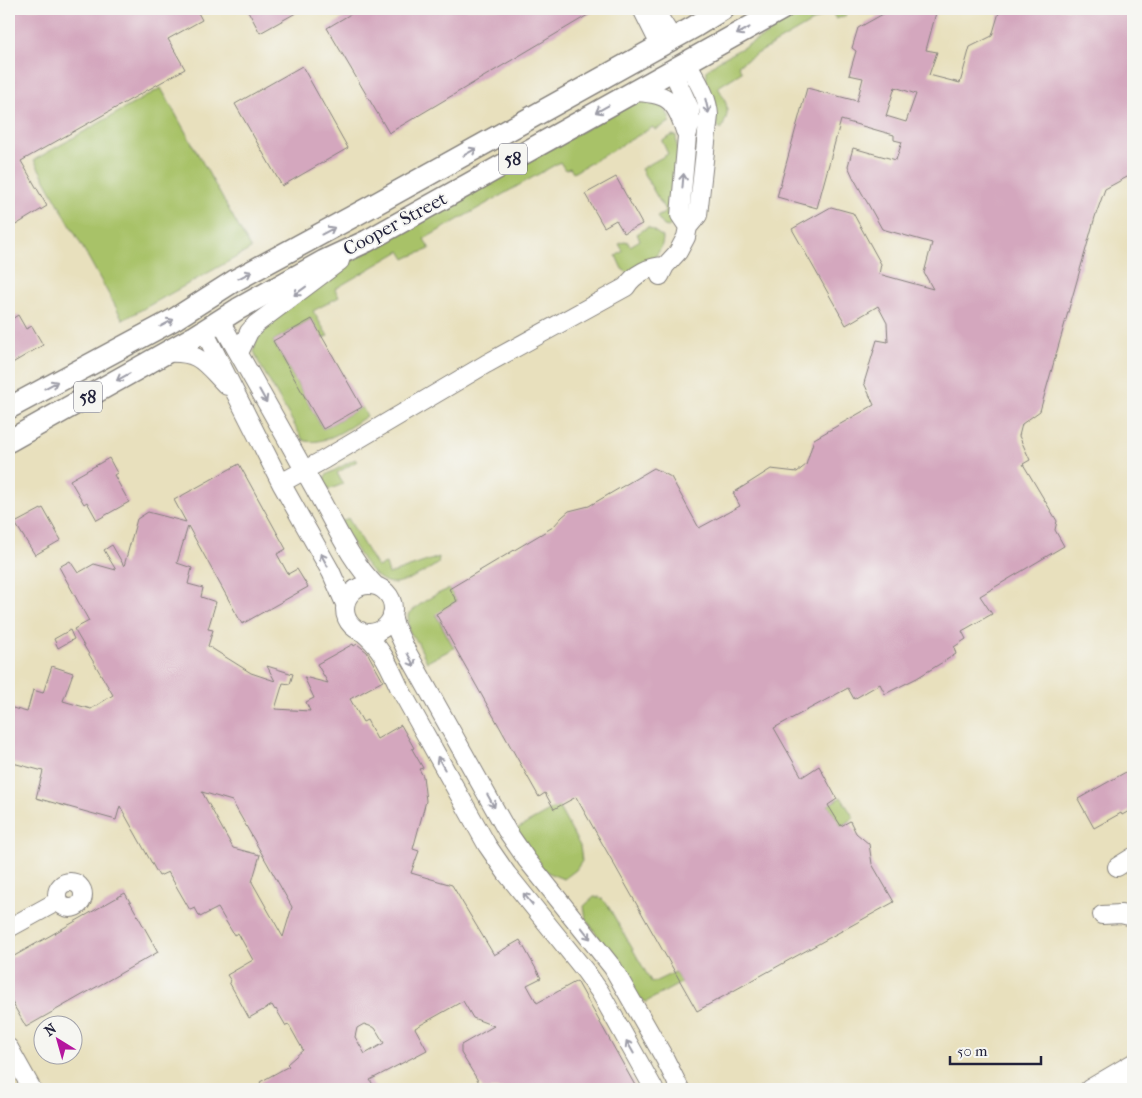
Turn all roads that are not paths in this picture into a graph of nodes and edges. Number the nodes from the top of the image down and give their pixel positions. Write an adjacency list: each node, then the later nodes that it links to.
1 (642, 9): 5 (street)
2 (654, 9): 5 (street)
3 (723, 9): 5 (main road, Cooper Street / 58)
4 (782, 9): 6 (main road, Cooper Street / 58, one-way to 6)
5 (666, 42): 6 (main road); 11 (main road, Cooper Street / 58, one-way to 5)
6 (679, 66): 7 (main road, Cooper Street / 58); 8 (street); 9 (street, one-way to 9)
7 (632, 92): 8 (street); 10 (main road, Cooper Street / 58, one-way to 10)
8 (687, 136): 9 (street, one-way to 8)
9 (688, 227): 18 (street)
10 (367, 241): 12 (main road, Cooper Street / 58); 14 (street, one-way to 14)
11 (199, 303): 12 (main road); 16 (main road, Cooper Street / 58, one-way to 11)
12 (212, 326): 13 (main road, Cooper Street / 58); 14 (street); 15 (street)
13 (166, 353): 15 (street); 17 (main road, Cooper Street / 58, one-way to 17)
14 (239, 353): 18 (street, one-way to 18)
15 (238, 397): 19 (street)
16 (9, 408)
17 (9, 441)
18 (304, 470): 19 (street); 20 (street)
19 (281, 483): 21 (street, one-way to 19)
20 (376, 586): 21 (street); 22 (street)
21 (345, 604): 23 (street)
22 (392, 615): 23 (street); 35 (street, one-way to 35)
23 (361, 631): 34 (street, one-way to 23)
24 (1133, 857): 25 (street)
25 (1117, 867)
26 (58, 901): 29 (street)
27 (1102, 915): 28 (street)
28 (1133, 917)
29 (9, 928)
30 (9, 1048): 33 (street)
31 (1133, 1063): 36 (street)
32 (1133, 1079): 37 (street)
33 (32, 1089)
34 (654, 1089)
35 (680, 1089)
36 (1089, 1089)
37 (1116, 1089)

